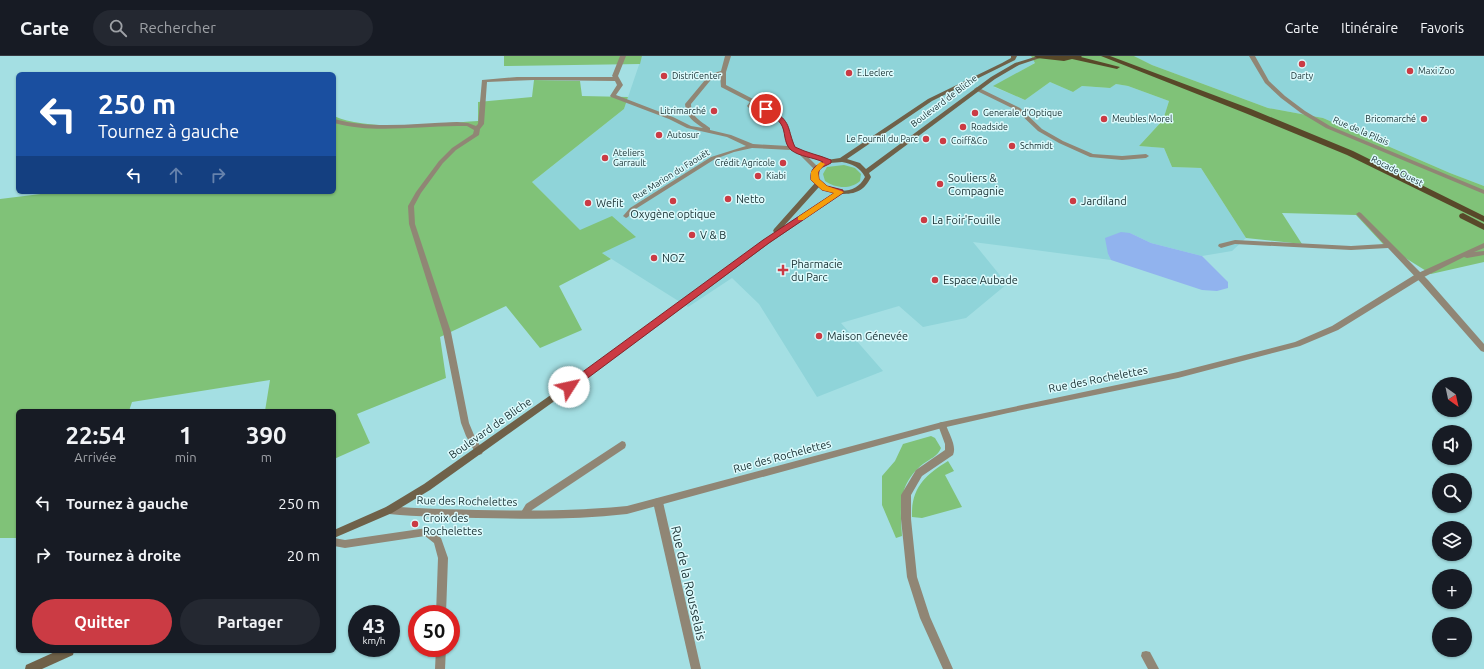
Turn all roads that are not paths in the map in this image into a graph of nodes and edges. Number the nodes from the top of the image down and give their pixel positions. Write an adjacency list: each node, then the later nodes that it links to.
1 (623, 56): 9 (street)
2 (728, 56): 8 (street)
3 (1014, 56): 20 (main road, Boulevard de Bliche)
4 (1038, 56): 7 (main road, Rocade Ouest); 11 (main road, Boulevard de Bliche)
5 (1104, 56): 10 (main road, Rocade Ouest)
6 (1252, 56): 26 (street, Rue de la Pilais)
7 (1077, 57): 10 (main road, Rocade Ouest)
8 (723, 72): 14 (street); 17 (street)
9 (617, 80): 13 (street); 14 (street, Rue Marion du Faouët)
10 (1174, 84): 15 (main road, Rocade Ouest)
11 (977, 89): 19 (street); 23 (main road, Boulevard de Bliche)
12 (336, 121): 13 (street)
13 (477, 129): 41 (street)
14 (711, 131): 16 (street, Rue Marion du Faouët)
15 (1301, 133): 29 (main road, Rocade Ouest); 30 (main road, Rocade Ouest)
16 (752, 146): 17 (street, Rue Marion du Faouët); 28 (street, Rue Marion du Faouët)
17 (792, 148): 18 (street, Rue Marion du Faouët)
18 (802, 154): 21 (street, Rue Marion du Faouët); 22 (street, Rue Marion du Faouët)
19 (1146, 156)
20 (842, 160): 21 (main road); 23 (main road)
21 (829, 161): 22 (main road)
22 (816, 168): 24 (main road)
23 (866, 172): 25 (main road)
24 (818, 184): 25 (main road); 31 (main road, Boulevard de Bliche)
25 (840, 192): 31 (main road, Boulevard de Bliche)
26 (1484, 192)
27 (1359, 214): 34 (street)
28 (626, 216)
29 (1484, 219)
30 (1484, 228)
31 (766, 242): 41 (main road, Boulevard de Bliche)
32 (1484, 245): 36 (street, Rue des Rochelettes)
33 (1221, 246): 34 (street)
34 (1390, 246): 37 (street)
35 (1484, 253): 36 (street)
36 (1459, 257): 37 (street, Rue des Rochelettes)
37 (1419, 276): 38 (street); 39 (street, Rue des Rochelettes)
38 (1484, 349)
39 (942, 425): 42 (street, Rue des Rochelettes); 54 (street)
40 (622, 445): 44 (street)
41 (479, 451): 43 (main road, Boulevard de Bliche)
42 (658, 502): 44 (street, Rue des Rochelettes); 53 (street, Rue de la Rousselais)
43 (388, 510): 44 (street, Rue des Rochelettes); 45 (main road, Boulevard de Bliche)
44 (525, 514)
45 (336, 533)
46 (336, 542): 47 (street)
47 (441, 605)
48 (65, 653): 51 (main road)
49 (1146, 656): 55 (street)
50 (441, 657): 52 (street)
51 (30, 669)
52 (440, 669)
53 (696, 669)
54 (948, 669)
55 (1154, 669)

